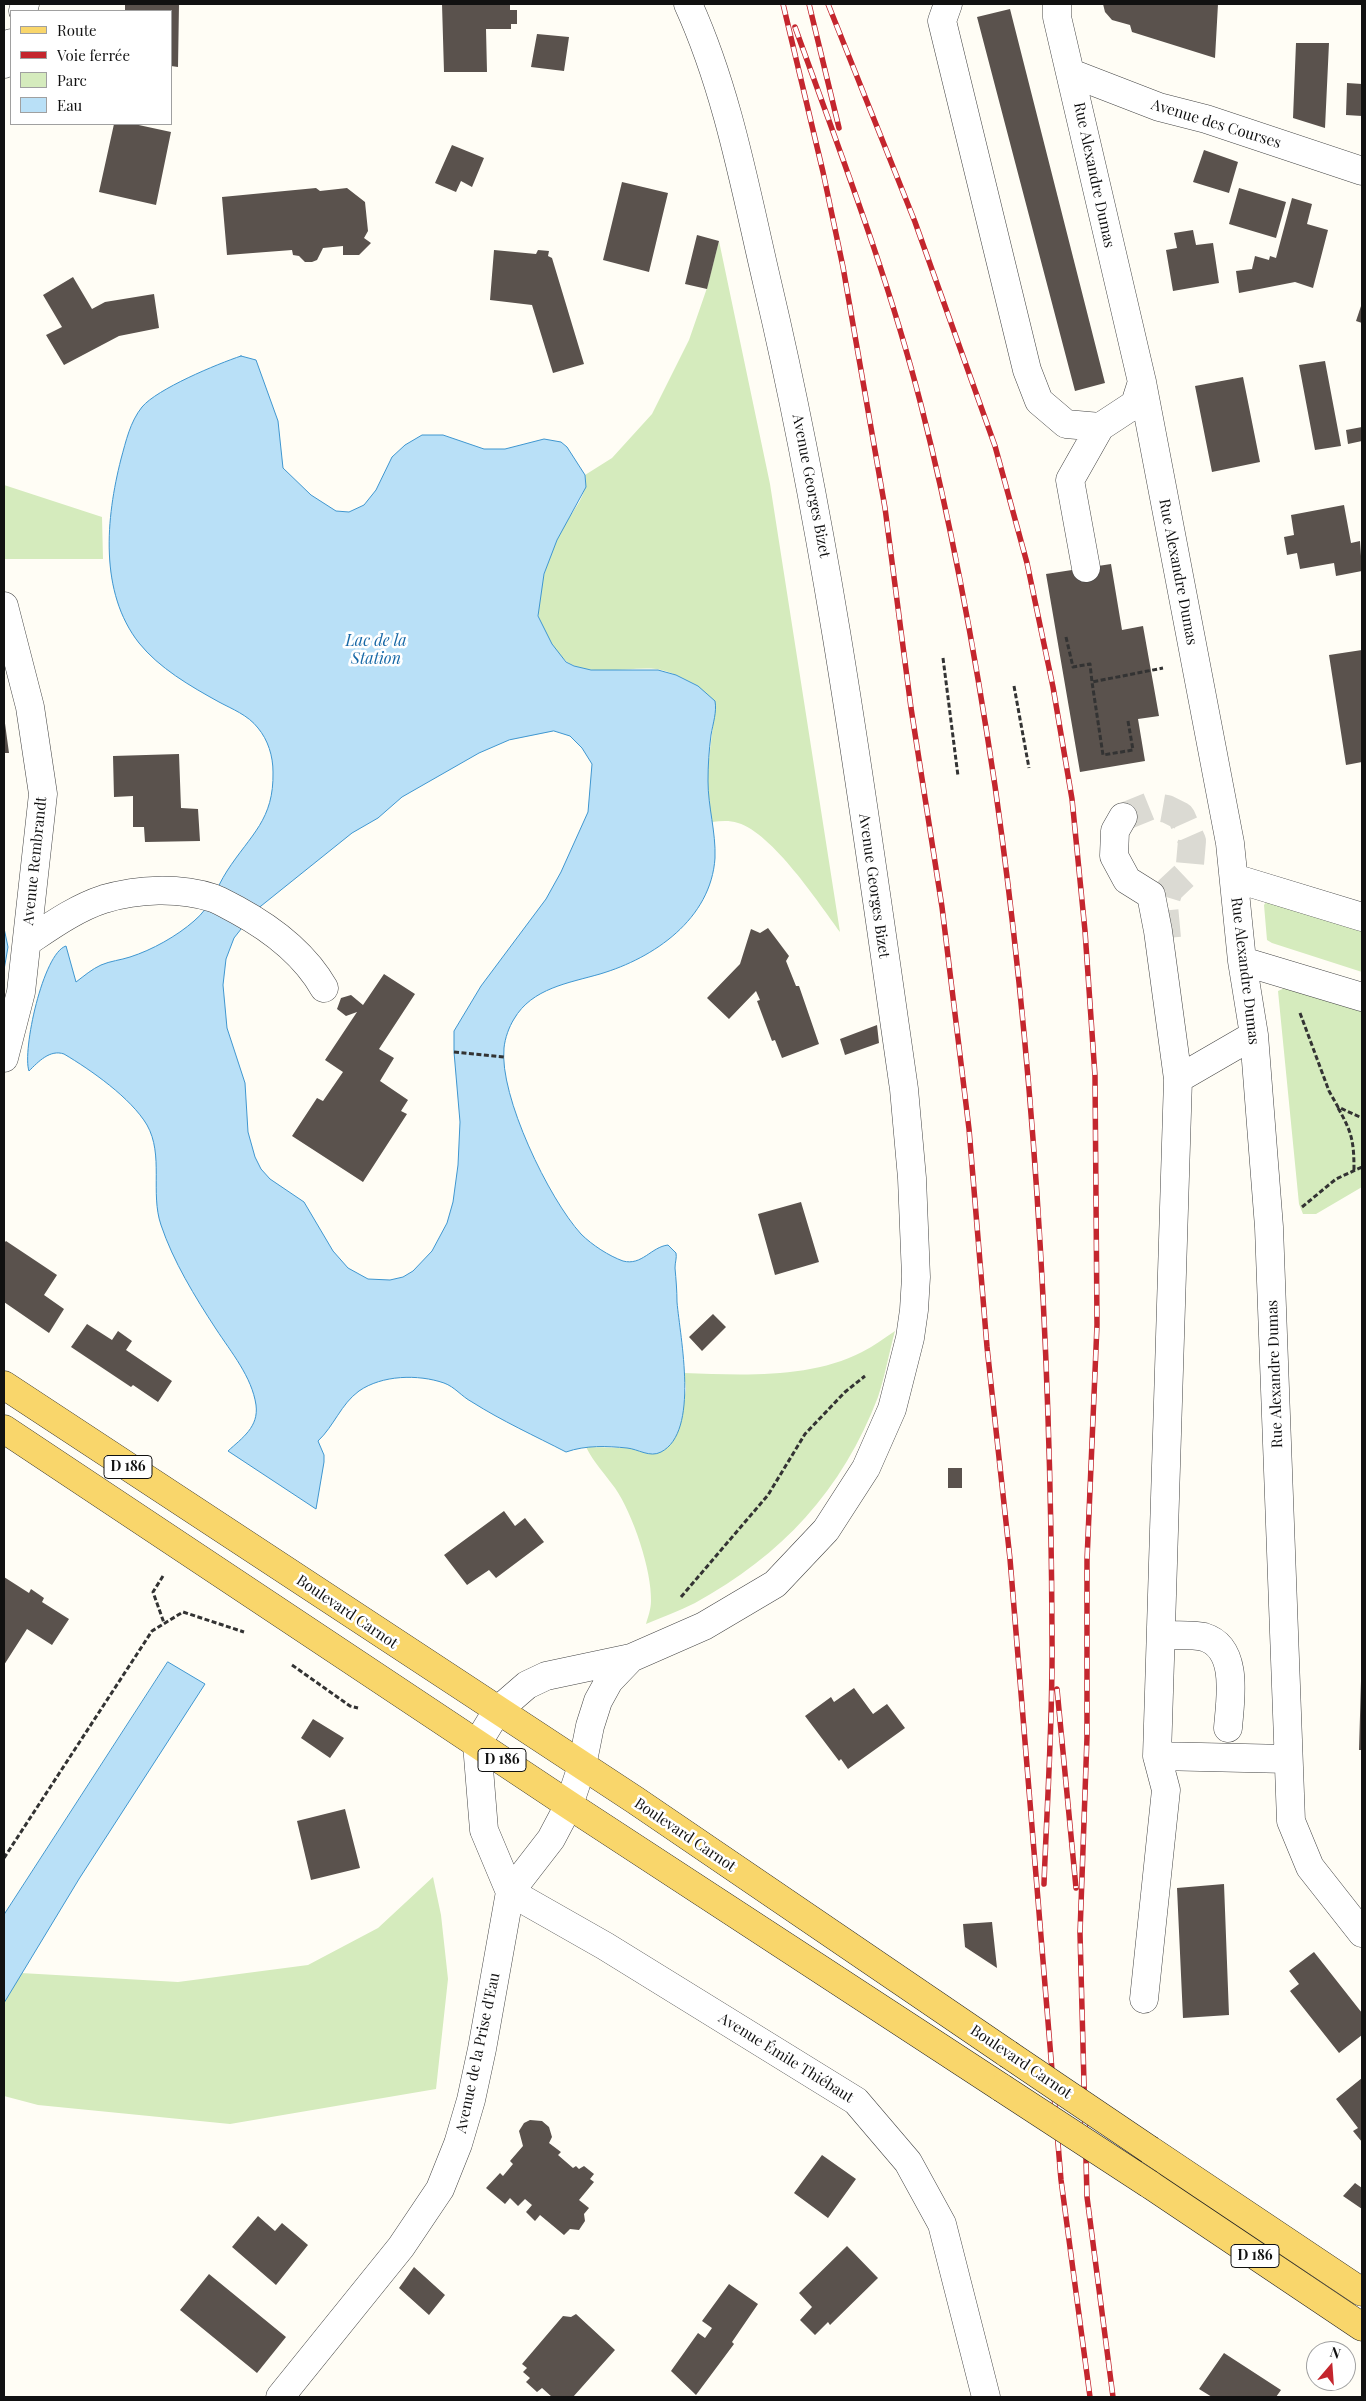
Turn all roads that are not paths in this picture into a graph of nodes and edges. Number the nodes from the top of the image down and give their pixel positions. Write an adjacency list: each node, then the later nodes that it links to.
1 (688, 4): 25 (street, Avenue Georges Bizet)
2 (948, 4): 9 (street)
3 (1057, 4): 6 (street, Rue Alexandre Dumas)
4 (10, 46): 5 (street)
5 (4, 64)
6 (1072, 73): 7 (street, Avenue des Courses); 8 (street, Rue Alexandre Dumas)
7 (1362, 171)
8 (1142, 399): 9 (street); 13 (street, Rue Alexandre Dumas)
9 (1100, 427): 10 (street)
10 (1086, 568)
11 (4, 606): 15 (street, Avenue Rembrandt)
12 (1123, 817): 21 (street)
13 (1234, 878): 14 (street); 16 (street, Rue Alexandre Dumas)
14 (1362, 918)
15 (27, 942): 17 (street); 20 (street, Avenue Rembrandt)
16 (1242, 961): 18 (street); 19 (street, Rue Alexandre Dumas)
17 (324, 988)
18 (1362, 997)
19 (1254, 1035): 21 (street); 30 (street, Rue Alexandre Dumas)
20 (5, 1052)
21 (1178, 1079): 24 (street)
22 (4, 1385): 26 (main road, Boulevard Carnot / D 186)
23 (4, 1429): 28 (main road, Boulevard Carnot / D 186)
24 (1161, 1635): 27 (street); 29 (street)
25 (631, 1658): 26 (street, Avenue Georges Bizet); 31 (street, Avenue Georges Bizet)
26 (497, 1711): 28 (street, Avenue Georges Bizet); 31 (main road, Boulevard Carnot / D 186)
27 (1228, 1728)
28 (477, 1744): 32 (main road, Boulevard Carnot / D 186); 33 (street)
29 (1157, 1756): 30 (street); 35 (street)
30 (1288, 1759): 34 (street, Rue Alexandre Dumas)
31 (582, 1766): 32 (street, Avenue de la Prise d'Eau); 36 (main road, Boulevard Carnot / D 186, bridge)
32 (569, 1805): 33 (street, Avenue de la Prise d'Eau); 37 (main road, Boulevard Carnot / D 186, bridge)
33 (510, 1892): 38 (street, Avenue de la Prise d'Eau); 39 (street, Avenue Émile Thiébaut)
34 (1362, 1933)
35 (1144, 1999)
36 (1362, 2292)
37 (1362, 2327)
38 (280, 2397)
39 (986, 2397)

